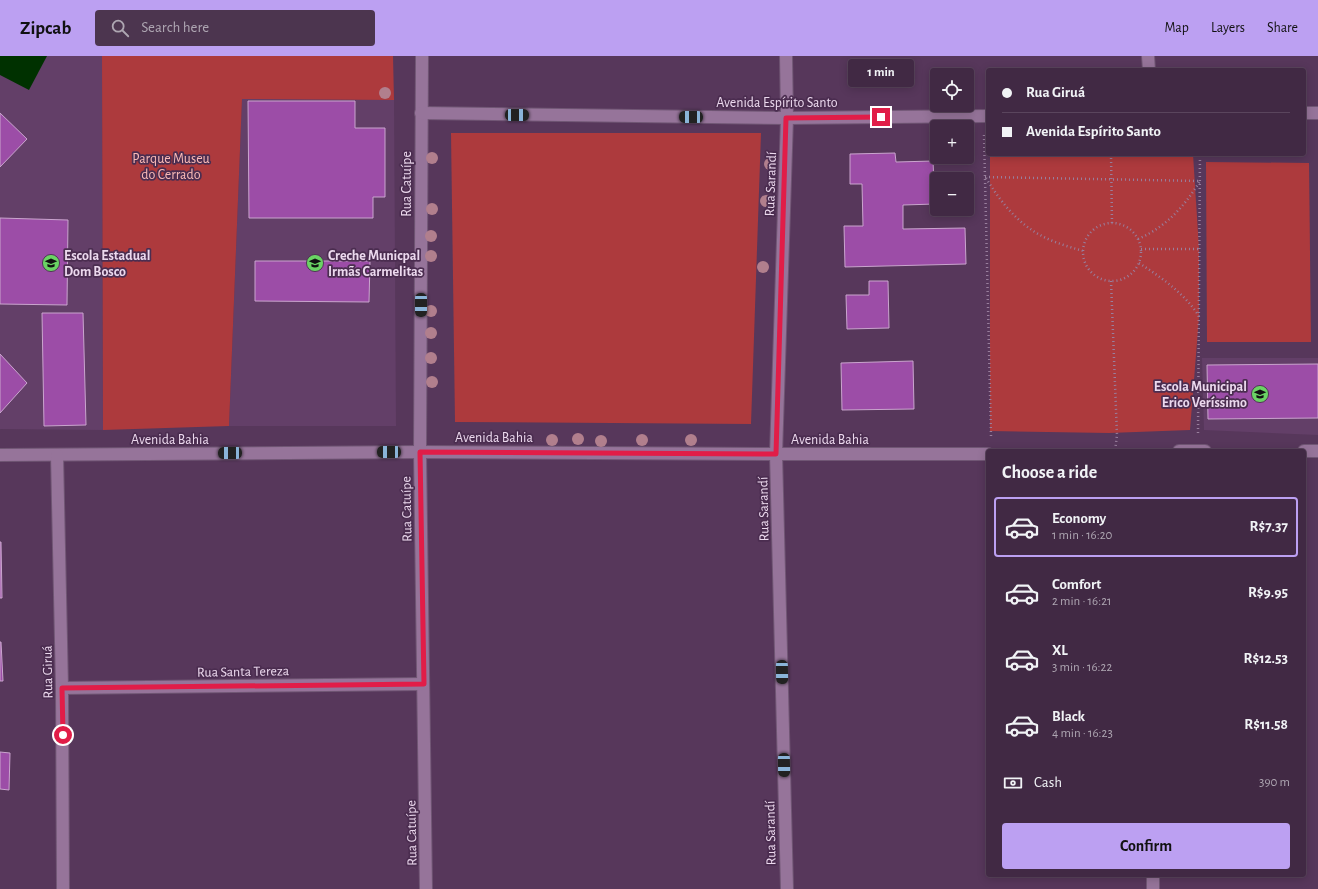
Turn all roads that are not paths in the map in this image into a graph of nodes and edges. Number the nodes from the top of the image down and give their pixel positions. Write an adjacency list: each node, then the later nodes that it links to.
1 (422, 56): 7 (street, Rua Catuípe)
2 (786, 56): 9 (street, Rua Sarandí)
3 (1148, 56): 4 (street)
4 (1149, 68)
5 (1306, 113): 6 (street)
6 (1318, 113)
7 (421, 114): 9 (street, Avenida Espírito Santo); 11 (street, Rua Catuípe)
8 (986, 116): 9 (street, Avenida Espírito Santo)
9 (786, 118): 14 (street, Rua Sarandí)
10 (990, 448): 14 (street, Avenida Bahia)
11 (420, 452): 14 (street, Avenida Bahia); 16 (street, Avenida Bahia); 17 (street, Rua Catuípe)
12 (1306, 452): 13 (street)
13 (1318, 452)
14 (776, 454): 22 (street, Rua Sarandí)
15 (0, 455): 16 (street, Avenida Bahia)
16 (57, 455): 18 (street, Rua Giruá)
17 (424, 684): 18 (street, Rua Santa Tereza); 21 (street, Rua Catuípe)
18 (62, 688): 20 (street, Rua Giruá)
19 (1153, 877): 23 (street)
20 (64, 889)
21 (426, 889)
22 (786, 889)
23 (1153, 889)

